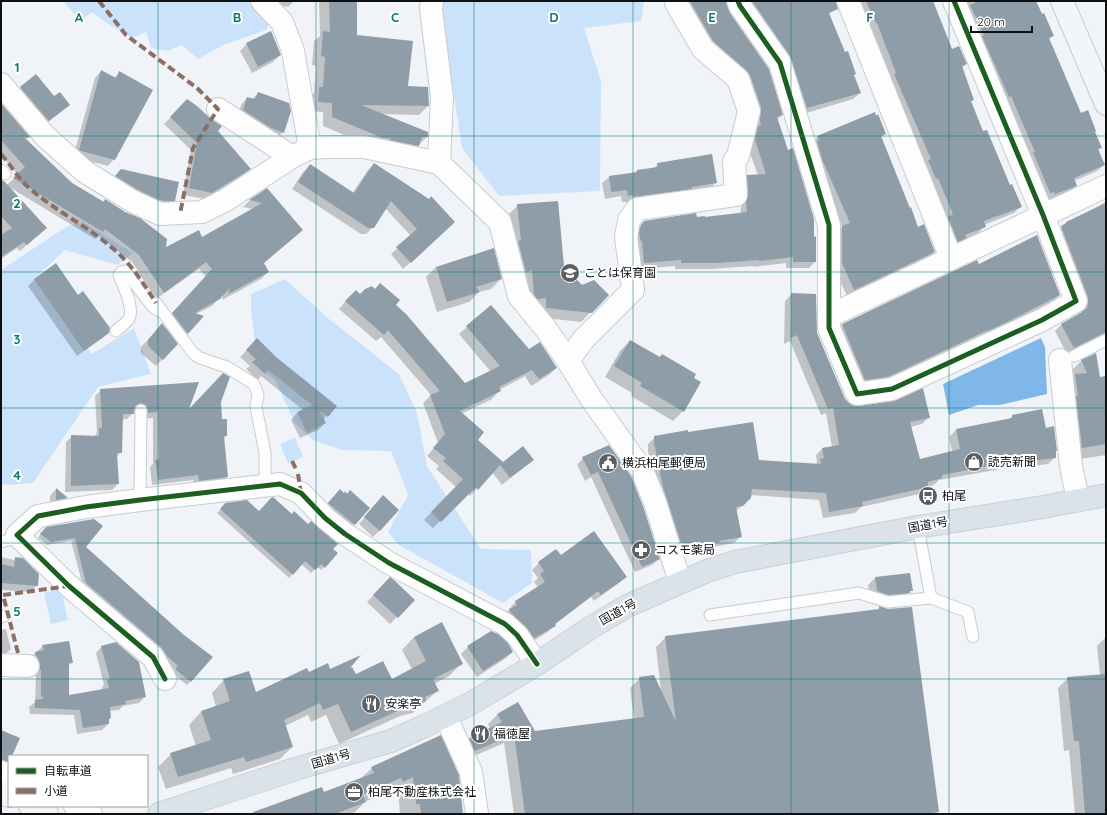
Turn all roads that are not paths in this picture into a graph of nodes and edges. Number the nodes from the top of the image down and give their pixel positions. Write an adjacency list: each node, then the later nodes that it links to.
1 (262, 1): 11 (street)
2 (432, 1): 12 (street)
3 (676, 1): 22 (street)
4 (738, 1): 18 (street)
5 (848, 1): 15 (street)
6 (954, 1): 14 (street)
7 (1062, 1): 9 (street)
8 (1, 84): 11 (street)
9 (1106, 104)
10 (218, 109): 11 (street)
11 (301, 153): 12 (street)
12 (439, 163): 22 (street)
13 (1106, 186): 14 (street)
14 (1043, 215): 15 (street); 18 (street)
15 (951, 258): 18 (street)
16 (156, 303): 17 (lane)
17 (163, 314): 19 (lane); 24 (lane)
18 (829, 316)
19 (116, 331)
20 (1106, 340): 21 (lane)
21 (1065, 360): 27 (street)
22 (568, 361): 30 (street)
23 (141, 410): 26 (lane)
24 (265, 486): 26 (street); 34 (street)
25 (1106, 495): 27 (highway, 国道1号)
26 (140, 500): 29 (street)
27 (1078, 500): 28 (highway, 国道1号)
28 (918, 527): 30 (highway, 国道1号); 31 (lane)
29 (9, 539): 37 (street)
30 (680, 582): 34 (highway, 国道1号)
31 (931, 598): 32 (lane); 33 (lane)
32 (710, 615)
33 (973, 637)
34 (537, 664): 38 (highway, 国道1号)
35 (1, 665): 36 (street)
36 (28, 666)
37 (165, 680)
38 (446, 717): 43 (highway, 国道1号); 44 (street)
39 (32, 807): 41 (street)
40 (76, 807): 42 (street)
41 (47, 814)
42 (91, 814)
43 (160, 814)
44 (477, 814)

